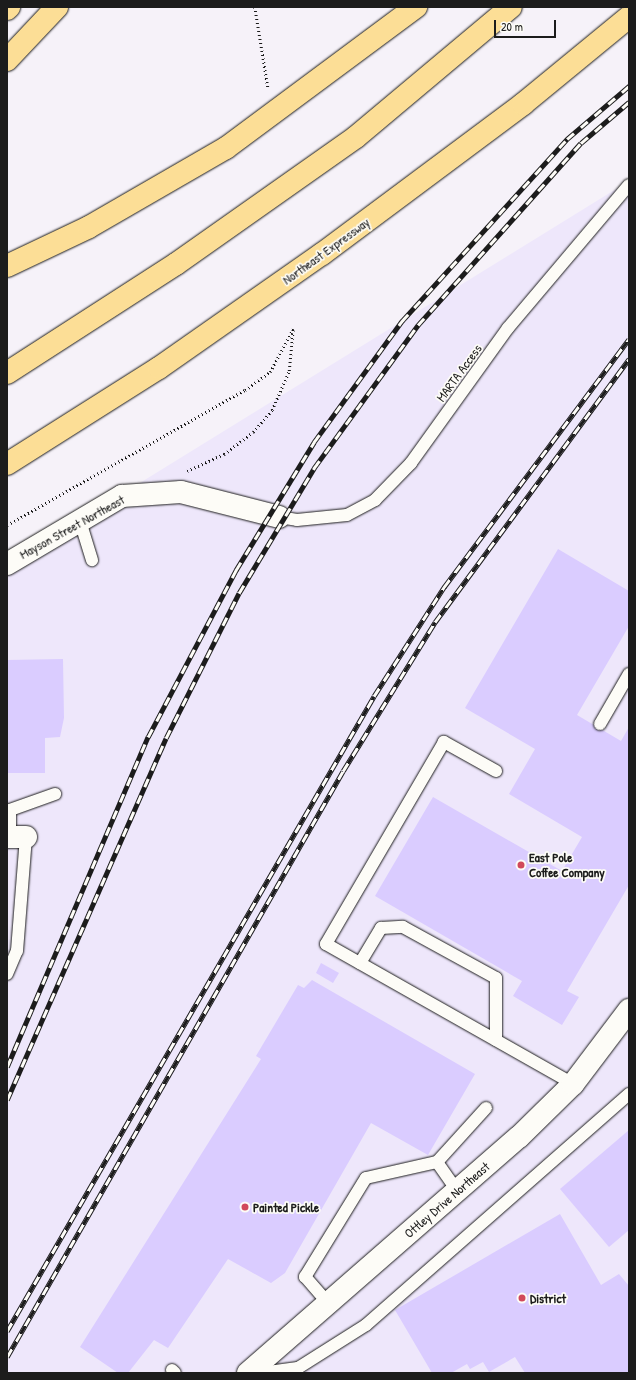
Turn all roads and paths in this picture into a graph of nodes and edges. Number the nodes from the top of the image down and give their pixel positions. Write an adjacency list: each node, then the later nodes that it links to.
1 (57, 7): 6 (highway)
2 (254, 7): 7 (path)
3 (416, 7): 9 (highway)
4 (511, 7): 10 (highway)
5 (629, 17): 11 (highway, Northeast Expressway)
6 (7, 60)
7 (268, 87)
8 (629, 185): 13 (lane, MARTA Access)
9 (7, 266)
10 (7, 373)
11 (7, 464)
12 (182, 473): 15 (path)
13 (279, 517): 14 (street, Mayson Street Northeast)
14 (80, 521): 16 (lane); 17 (street, Mayson Street Northeast)
15 (7, 525)
16 (92, 560)
17 (7, 564)
18 (629, 674): 19 (lane)
19 (600, 724)
20 (496, 770): 23 (lane)
21 (55, 794): 22 (lane)
22 (14, 837): 24 (lane)
23 (360, 963): 26 (lane); 26 (lane)
24 (7, 974)
25 (629, 1010): 27 (street, Ottley Drive Northeast)
26 (496, 1040): 27 (lane)
27 (573, 1084): 31 (street, Ottley Drive Northeast)
28 (629, 1094): 34 (lane)
29 (486, 1108): 30 (lane)
30 (437, 1162): 31 (lane); 32 (lane)
31 (457, 1190): 32 (street, Ottley Drive Northeast)
32 (328, 1303): 33 (street, Ottley Drive Northeast)
33 (248, 1373)
34 (261, 1373)

